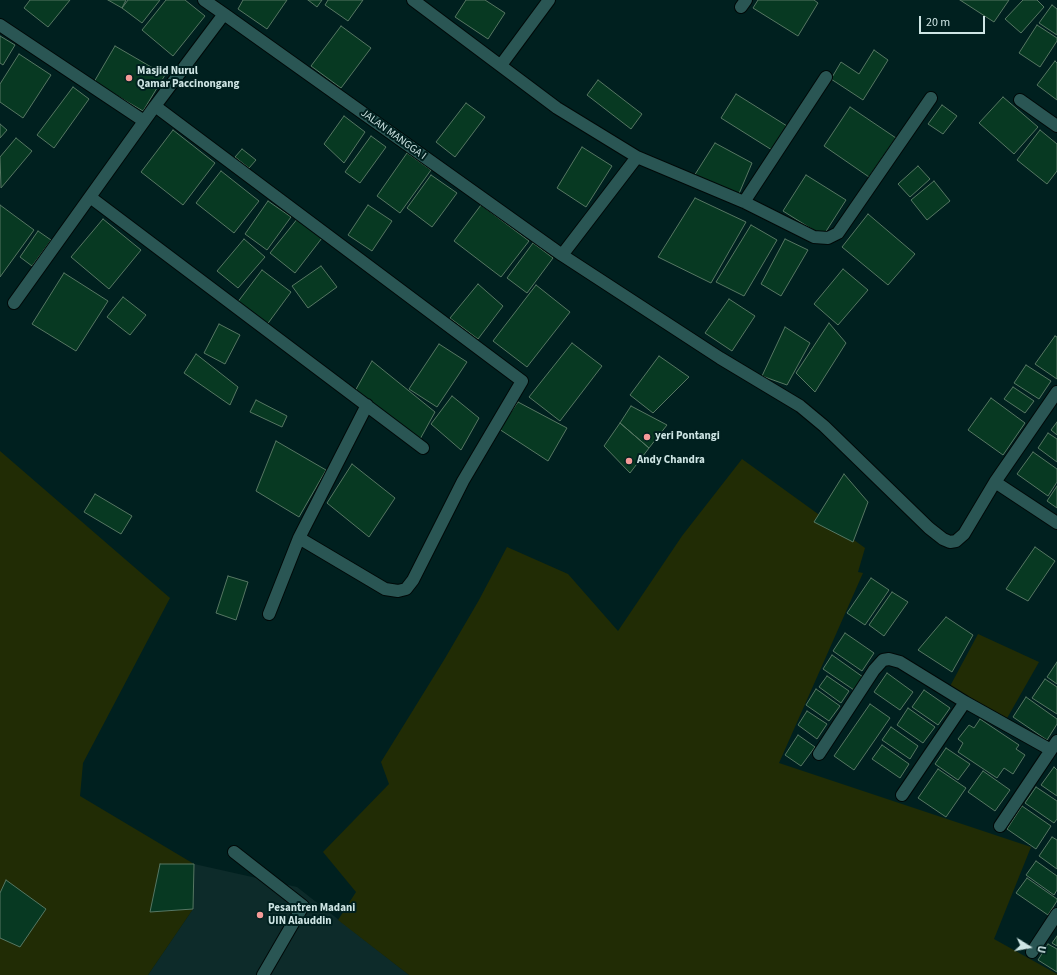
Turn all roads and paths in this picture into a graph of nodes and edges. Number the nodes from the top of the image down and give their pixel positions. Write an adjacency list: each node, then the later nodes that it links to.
1 (204, 0): 4 (street, JALAN MANGGA I)
2 (413, 0): 6 (street)
3 (549, 0): 6 (street)
4 (224, 14): 10 (street); 16 (street, JALAN MANGGA I)
5 (0, 25): 11 (street)
6 (501, 65): 13 (street)
7 (826, 77): 15 (street)
8 (931, 98): 15 (street)
9 (1020, 100): 12 (street)
10 (155, 106): 11 (street); 23 (street)
11 (144, 121): 14 (street)
12 (1057, 126)
13 (637, 157): 15 (street); 16 (street)
14 (90, 197): 17 (street); 19 (street)
15 (744, 202)
16 (562, 255): 21 (street, JALAN MANGGA I)
17 (14, 303)
18 (1057, 392): 21 (street, JALAN MANGGA I)
19 (367, 405): 20 (street); 23 (street)
20 (423, 448)
21 (995, 482): 22 (street)
22 (1057, 523)
23 (299, 538): 24 (street)
24 (269, 614)
25 (965, 702): 26 (street); 27 (street); 28 (street)
26 (1054, 745): 29 (street)
27 (819, 754)
28 (902, 796)
29 (1000, 826)
30 (234, 852): 33 (street)
31 (1057, 914): 32 (street)
32 (1032, 952)
33 (263, 975)

